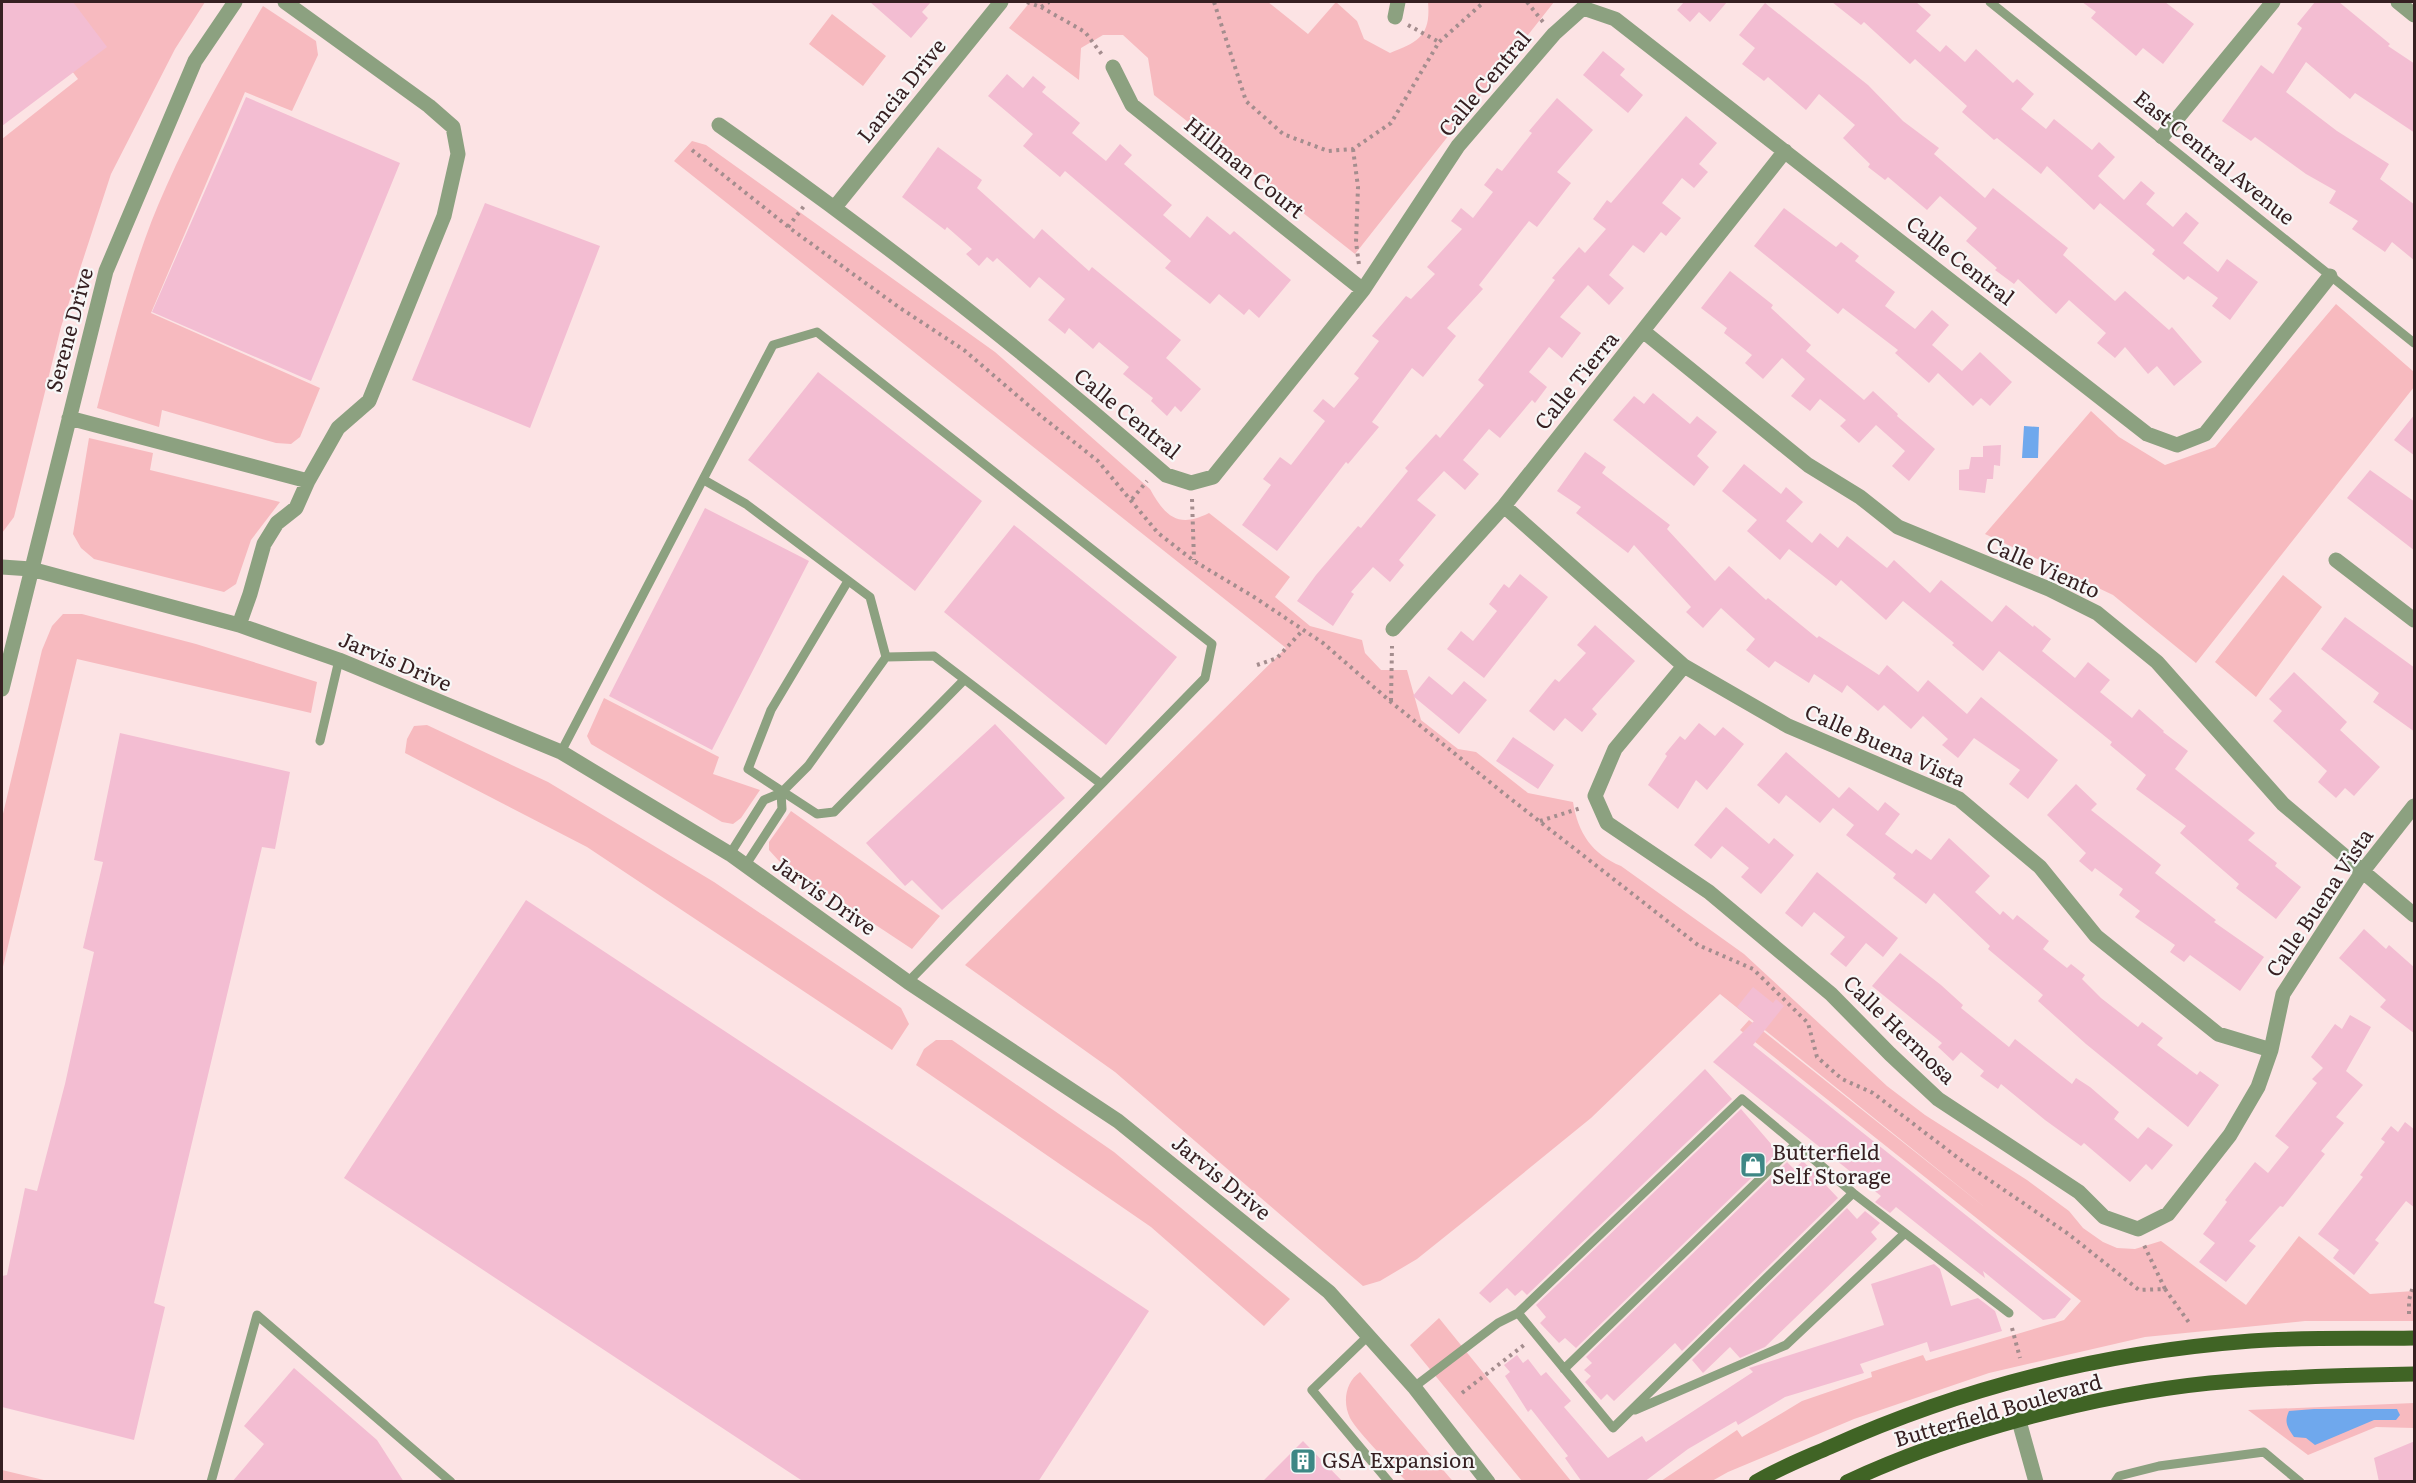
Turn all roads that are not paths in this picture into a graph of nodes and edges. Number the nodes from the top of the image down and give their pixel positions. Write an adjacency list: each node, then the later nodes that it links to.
1 (235, 2): 19 (street, Serene Drive)
2 (285, 2): 21 (street)
3 (1001, 2): 14 (street, Lancia Drive)
4 (1398, 2): 9 (street)
5 (1990, 2): 12 (lane, East Central Avenue)
6 (2273, 2): 12 (street)
7 (2398, 2): 8 (street)
8 (2415, 15)
9 (1395, 17)
10 (1113, 68): 16 (street, Hillman Court)
11 (719, 125): 14 (street, Calle Central)
12 (2162, 137): 15 (lane, East Central Avenue)
13 (1785, 151): 15 (street, Calle Central); 16 (street, Calle Central); 17 (street, Calle Tierra)
14 (835, 207): 16 (street, Calle Central)
15 (2330, 276): 18 (lane, East Central Avenue)
16 (1363, 291)
17 (1643, 331): 22 (street, Calle Tierra); 42 (street, Calle Viento)
18 (2415, 343)
19 (69, 418): 21 (street); 25 (street, Serene Drive)
20 (704, 480): 26 (lane); 36 (lane); 37 (lane)
21 (308, 481): 28 (street)
22 (1503, 506): 29 (street, Calle Tierra); 32 (street, Calle Buena Vista)
23 (2336, 560): 27 (street)
24 (2, 567): 25 (street, Jarvis Drive)
25 (31, 569): 28 (street, Jarvis Drive); 34 (street, Serene Drive)
26 (848, 581): 30 (lane); 38 (lane)
27 (2415, 620)
28 (239, 625): 31 (street, Jarvis Drive)
29 (1393, 629)
30 (886, 657): 33 (lane); 38 (lane)
31 (339, 660): 35 (lane); 36 (street, Jarvis Drive)
32 (1684, 666): 45 (street, Calle Buena Vista); 45 (street, Calle Hermosa)
33 (964, 680): 37 (lane); 38 (lane)
34 (2, 690)
35 (320, 741)
36 (561, 752): 40 (street, Jarvis Drive)
37 (1100, 783): 44 (lane)
38 (781, 793): 40 (lane); 41 (lane)
39 (2415, 806): 42 (street, Calle Buena Vista)
40 (730, 854): 41 (street, Jarvis Drive)
41 (745, 866): 44 (street, Jarvis Drive)
42 (2362, 872): 43 (street, Calle Viento); 45 (street, Calle Buena Vista)
43 (2415, 915)
44 (908, 982): 51 (street, Jarvis Drive)
45 (2271, 1050)
46 (1796, 1144): 47 (lane); 49 (lane); 53 (lane)
47 (1853, 1193): 48 (lane); 56 (lane)
48 (1905, 1233): 50 (lane); 56 (lane)
49 (1518, 1313): 53 (lane); 55 (lane)
50 (2009, 1313)
51 (1368, 1336): 55 (street, Jarvis Drive); 60 (lane)
52 (2415, 1338): 62 (main road, Butterfield Boulevard)
53 (1564, 1369): 56 (lane)
54 (2415, 1374): 57 (main road, Butterfield Boulevard)
55 (1414, 1387): 61 (street, Jarvis Drive)
56 (1628, 1413)
57 (2019, 1421): 63 (main road, Butterfield Boulevard); 64 (street)
58 (212, 1482): 59 (lane)
59 (451, 1482)
60 (1389, 1482)
61 (1488, 1482)
62 (1756, 1482)
63 (1846, 1482)
64 (2036, 1482)
65 (2115, 1482): 66 (lane)
66 (2300, 1482)

